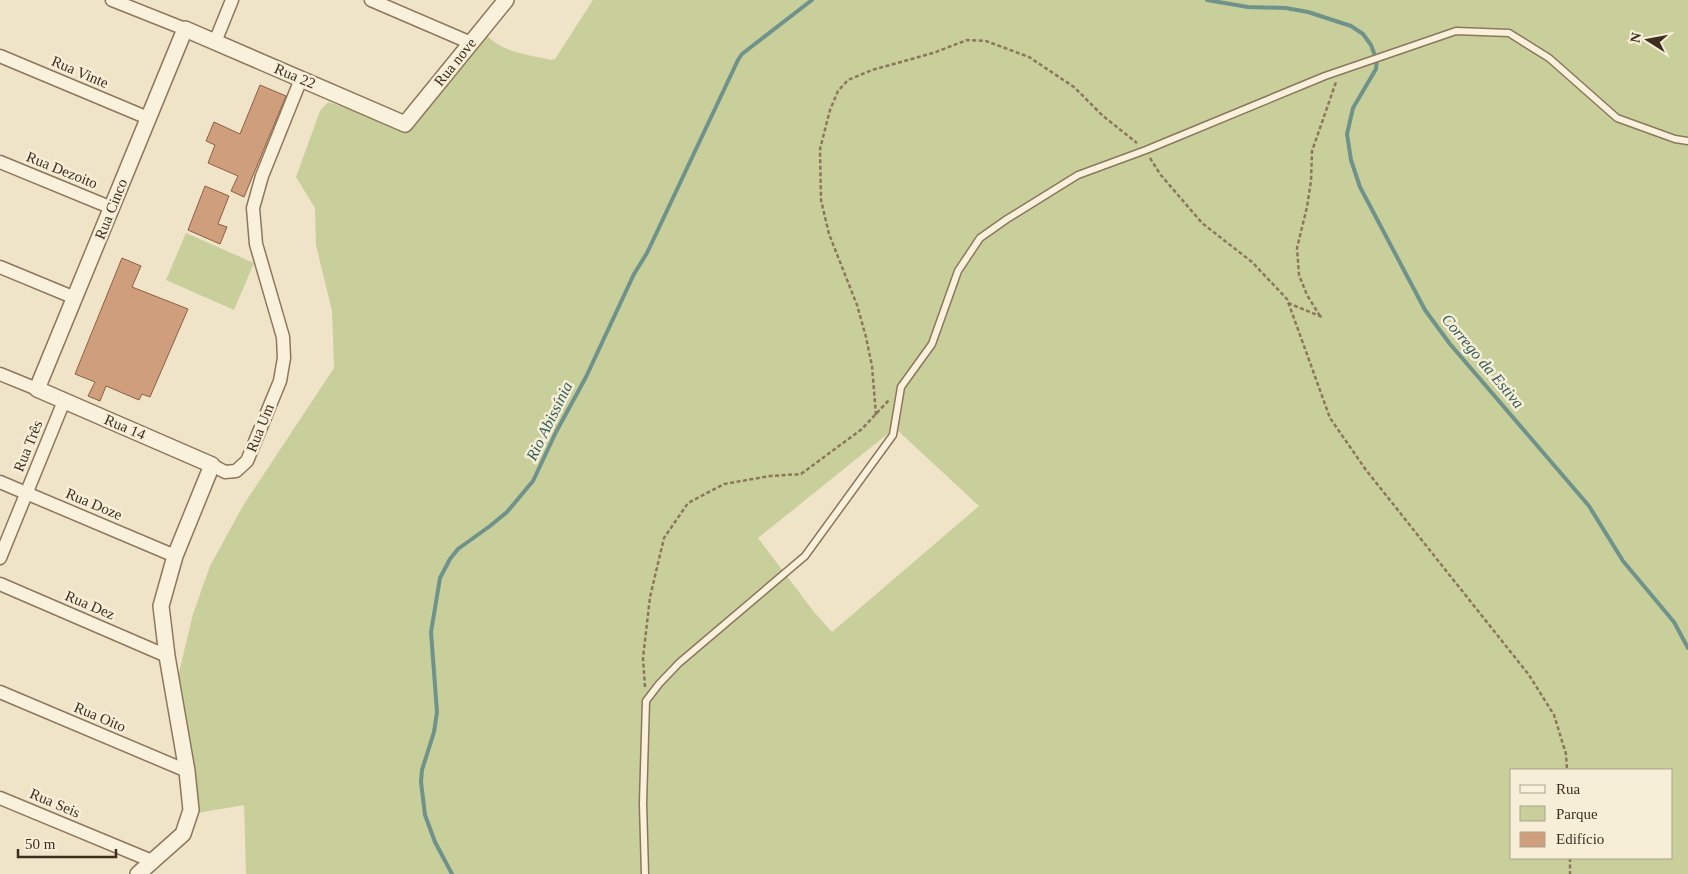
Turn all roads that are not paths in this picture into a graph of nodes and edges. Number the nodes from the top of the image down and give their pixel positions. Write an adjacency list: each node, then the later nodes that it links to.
1 (112, 0): 5 (street)
2 (232, 0): 6 (street)
3 (371, 0): 7 (street)
4 (506, 0): 7 (street, Rua nove)
5 (185, 29): 6 (street, Rua 22); 10 (street, Rua Cinco)
6 (215, 42): 9 (street, Rua 22)
7 (471, 43): 11 (street, Rua nove)
8 (0, 56): 10 (street, Rua Vinte)
9 (301, 79): 11 (street, Rua 22); 20 (street, Rua Um)
10 (148, 118): 14 (street, Rua Cinco)
11 (405, 124)
12 (1688, 141): 32 (lane)
13 (0, 162): 14 (street, Rua Dezoito)
14 (112, 208): 16 (street, Rua Cinco)
15 (0, 267): 16 (street)
16 (75, 298): 18 (street, Rua Cinco)
17 (0, 374): 18 (street)
18 (37, 389): 19 (street, Rua 14)
19 (64, 401): 20 (street, Rua 14); 22 (street, Rua Três)
20 (212, 465): 23 (street)
21 (0, 482): 22 (street, Rua Doze)
22 (26, 493): 23 (street, Rua Doze); 24 (street, Rua Três)
23 (175, 556): 26 (street)
24 (0, 558)
25 (0, 584): 26 (street, Rua Dez)
26 (167, 656): 28 (street)
27 (0, 692): 28 (street, Rua Oito)
28 (187, 771): 30 (street)
29 (0, 798): 30 (street, Rua Seis)
30 (152, 861): 31 (street)
31 (138, 874)
32 (645, 874)

